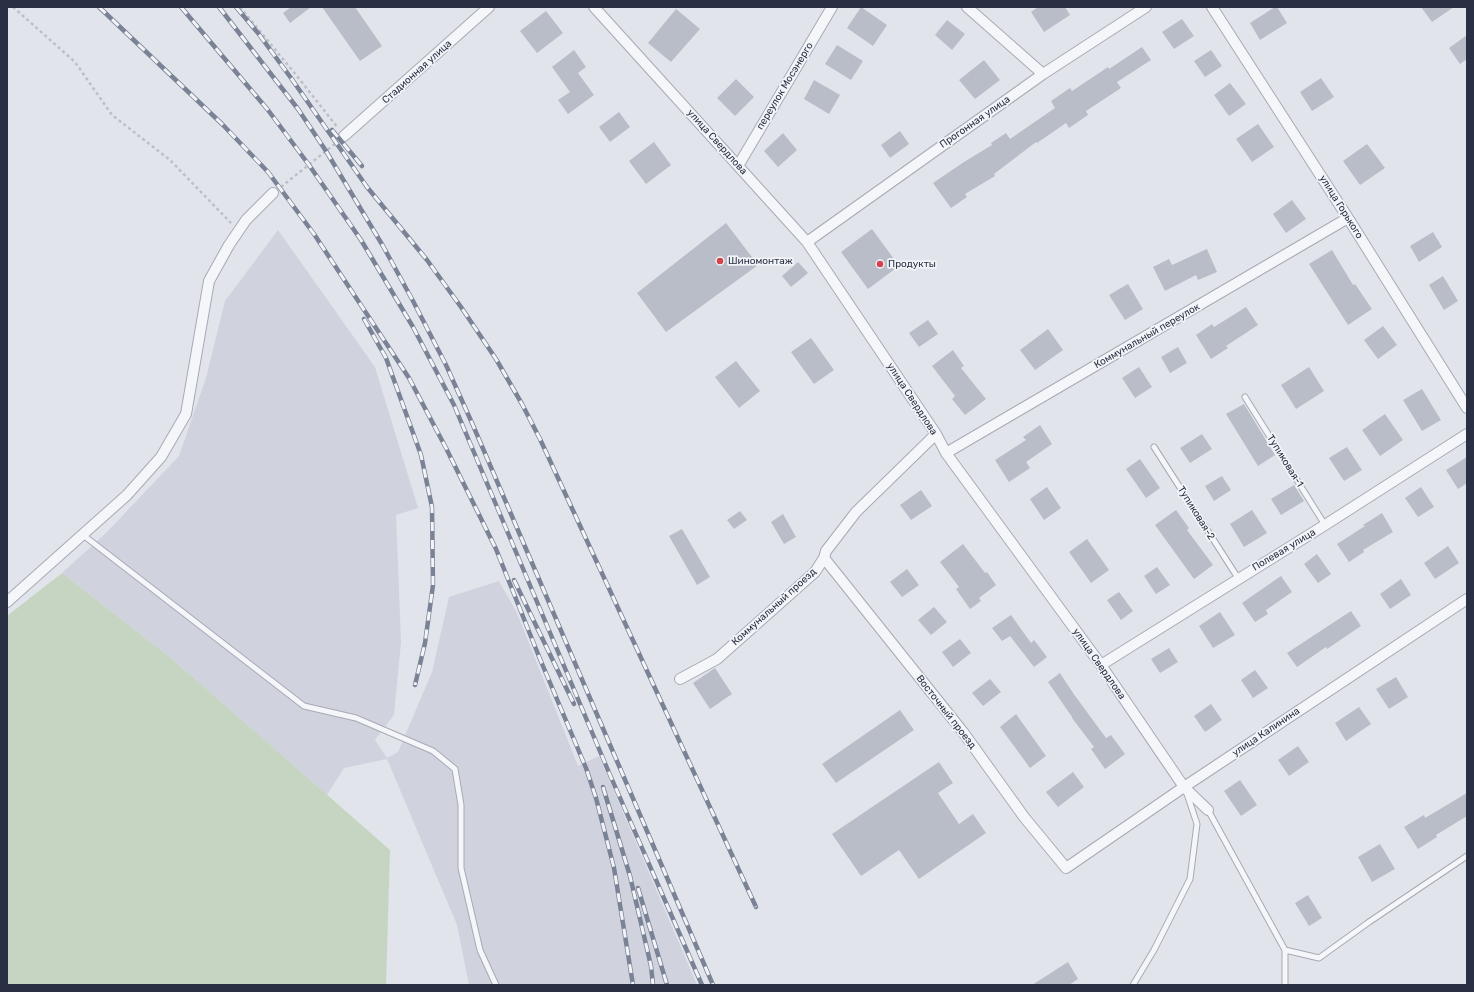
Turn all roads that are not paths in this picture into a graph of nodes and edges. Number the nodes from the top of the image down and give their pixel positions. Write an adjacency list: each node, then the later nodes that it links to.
1 (489, 7): 8 (street, Стадионная улица)
2 (594, 7): 9 (street, улица Свердлова)
3 (832, 7): 9 (street, переулок Мосэнерго)
4 (967, 7): 7 (street)
5 (1146, 7): 7 (street, Прогонная улица)
6 (1212, 7): 11 (street, улица Горького)
7 (1043, 74): 12 (street, Прогонная улица)
8 (344, 136)
9 (738, 166): 12 (street, улица Свердлова)
10 (272, 193): 20 (street)
11 (1348, 218): 14 (street, улица Горького); 18 (street, Коммунальный переулок)
12 (807, 242): 15 (street, улица Свердлова)
13 (1245, 397): 19 (lane, Тупиковая-1)
14 (1467, 408)
15 (936, 434): 18 (street, улица Свердлова); 21 (street, Коммунальный проезд)
16 (1467, 434): 19 (street, Полевая улица)
17 (1154, 448): 22 (lane, Тупиковая-2)
18 (946, 453): 25 (street, улица Свердлова)
19 (1326, 525): 22 (street, Полевая улица)
20 (83, 535): 24 (street); 32 (lane)
21 (824, 558): 26 (street, Коммунальный проезд); 30 (street, Восточный проезд)
22 (1238, 578): 25 (street, Полевая улица)
23 (1467, 599): 27 (street, улица Калинина)
24 (7, 602)
25 (1101, 665): 27 (street, улица Свердлова)
26 (680, 679)
27 (1184, 787): 28 (street, улица Свердлова); 30 (street, улица Калинина); 33 (lane)
28 (1208, 810): 31 (lane)
29 (1467, 856): 31 (lane)
30 (1066, 868)
31 (1285, 950): 34 (lane)
32 (496, 985)
33 (1134, 985)
34 (1285, 985)

